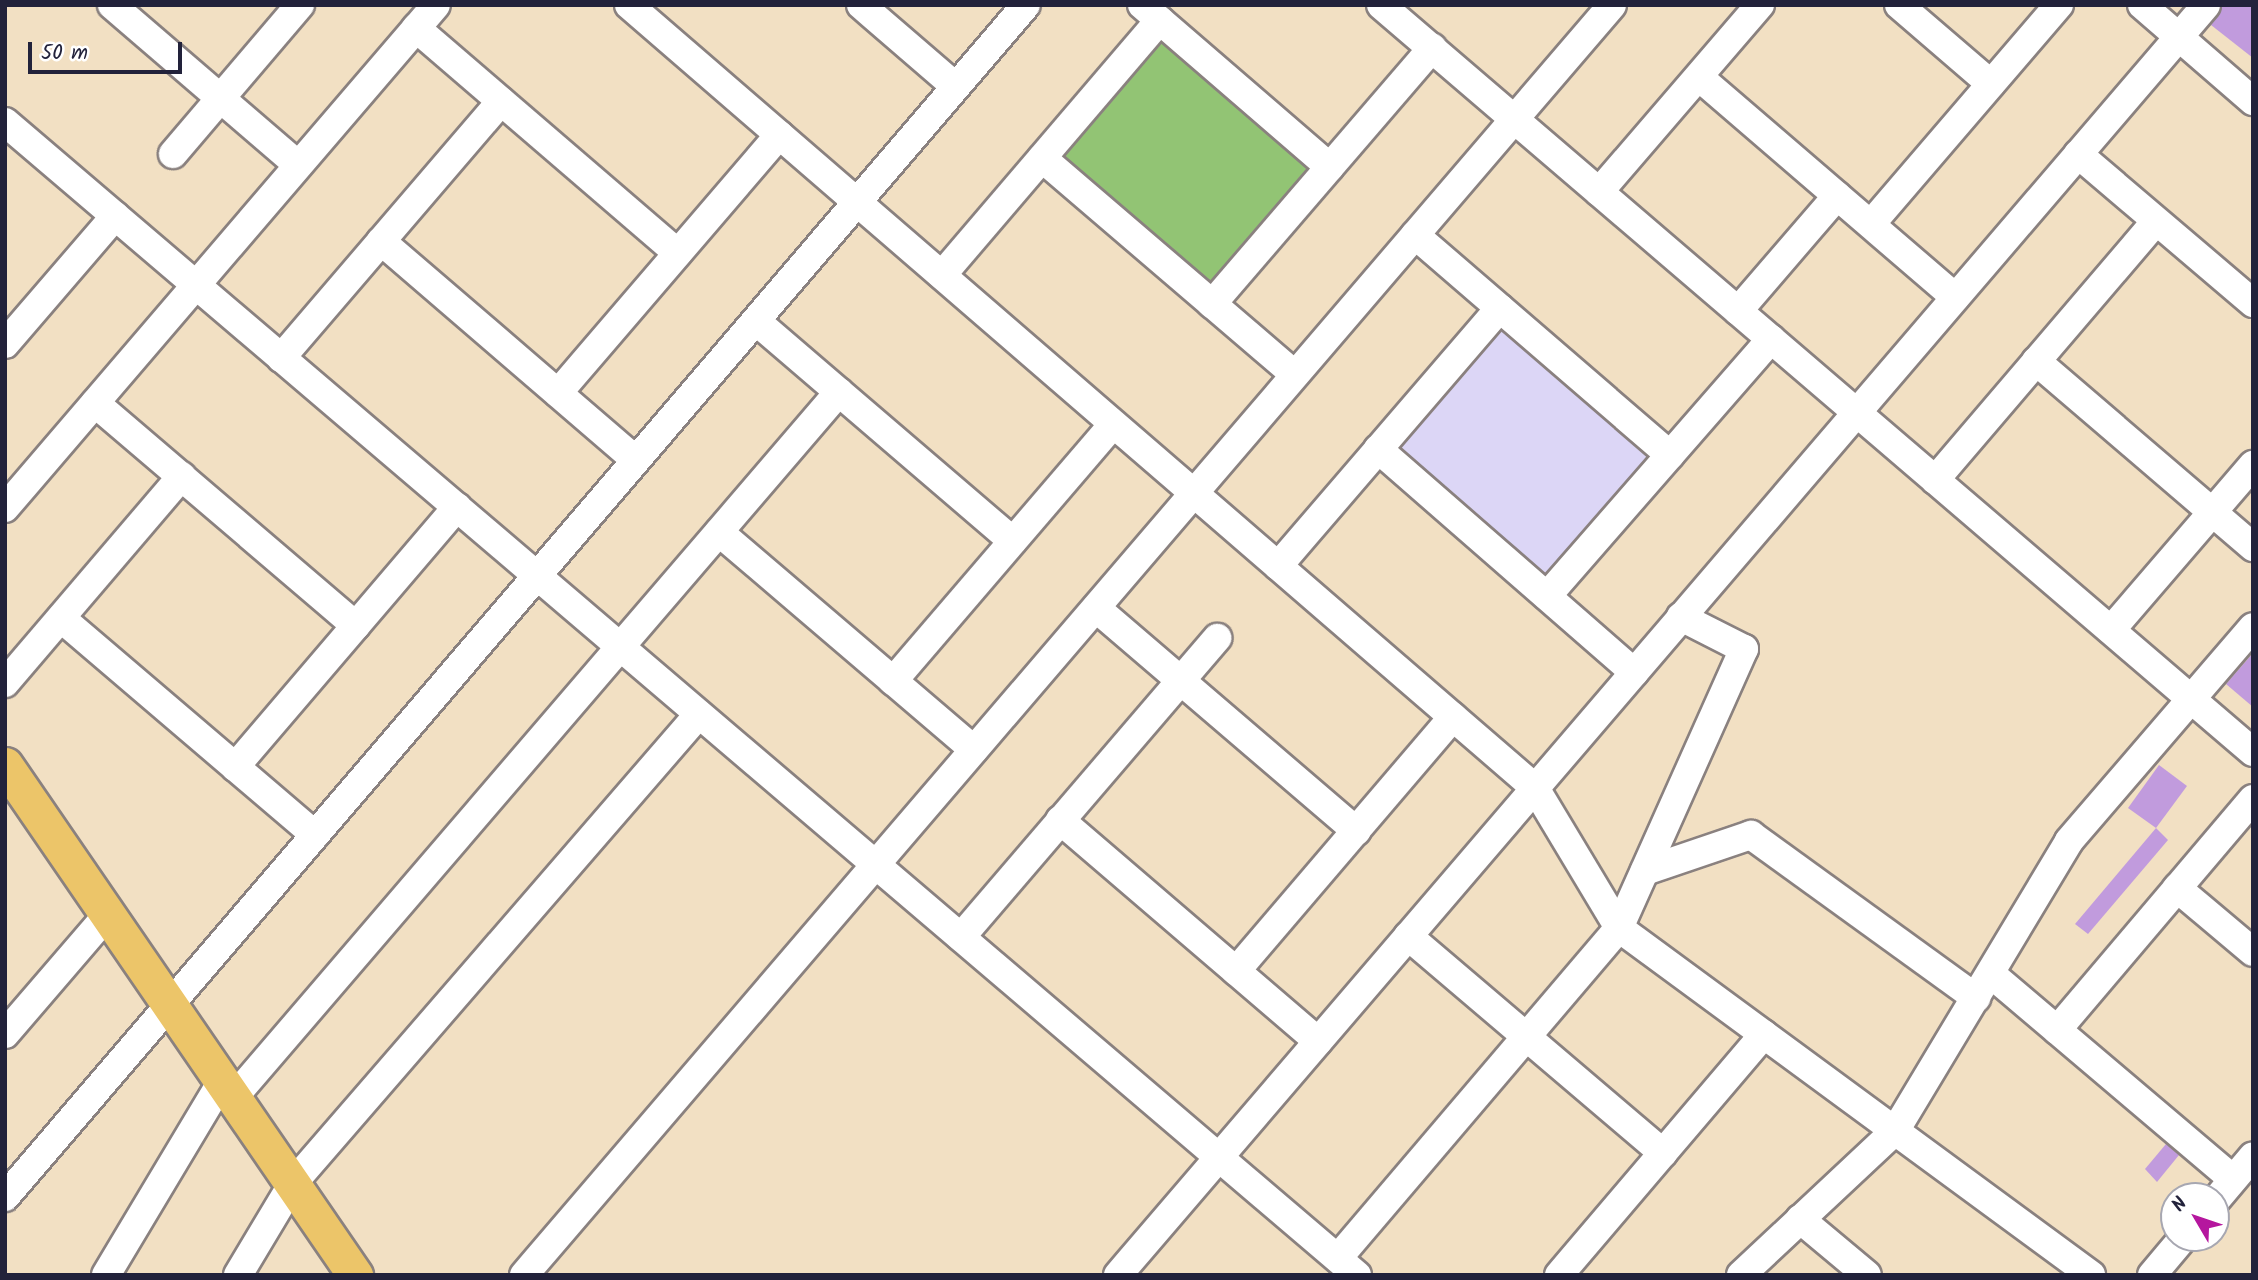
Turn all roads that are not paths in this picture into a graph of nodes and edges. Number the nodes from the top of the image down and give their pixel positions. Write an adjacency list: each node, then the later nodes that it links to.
1 (112, 5): 21 (street)
2 (300, 5): 21 (street)
3 (436, 5): 15 (street)
4 (629, 5): 26 (street)
5 (1026, 5): 20 (street)
6 (1381, 5): 17 (street)
7 (1612, 5): 24 (street)
8 (1760, 5): 18 (street)
9 (1899, 5): 19 (street)
10 (2059, 5): 19 (street)
11 (2142, 5): 16 (street)
12 (2206, 5): 16 (street)
13 (877, 10): 20 (street)
14 (1151, 13): 29 (street); 31 (street)
15 (416, 28): 22 (street); 30 (street)
16 (2179, 37): 23 (street); 28 (street)
17 (1432, 48): 24 (street); 31 (street)
18 (1699, 77): 32 (street); 33 (street)
19 (1991, 84): 37 (street)
20 (956, 87): 34 (street)
21 (221, 99): 27 (street); 30 (street)
22 (501, 101): 39 (street); 40 (street)
23 (2253, 101)
24 (1514, 119): 32 (street); 38 (street)
25 (5, 122): 35 (street)
26 (779, 135): 34 (street); 40 (street)
27 (173, 154)
28 (2078, 154): 36 (street); 43 (street)
29 (1042, 158): 41 (street); 45 (street)
30 (298, 165): 42 (street)
31 (1330, 167): 45 (street)
32 (1599, 192): 47 (street)
33 (1838, 196): 37 (street); 47 (street)
34 (858, 202): 41 (street); 48 (street)
35 (115, 216): 42 (street); 49 (street)
36 (2156, 221): 44 (street); 52 (street)
37 (1871, 224): 43 (street)
38 (1415, 235): 46 (street); 53 (street)
39 (381, 241): 51 (street); 55 (street)
40 (678, 253): 55 (street)
41 (942, 275): 58 (street)
42 (196, 285): 51 (street); 56 (street)
43 (1955, 297): 57 (street)
44 (2253, 303)
45 (1212, 304): 53 (street)
46 (1500, 308): 59 (street); 60 (street)
47 (1738, 311): 50 (street)
48 (756, 321): 54 (street); 61 (street)
49 (8, 334)
50 (1771, 339): 57 (street); 60 (street)
51 (281, 358): 67 (street)
52 (2036, 361): 64 (street); 68 (street)
53 (1295, 375): 65 (street)
54 (839, 392): 69 (street); 70 (street)
55 (558, 393): 61 (street)
56 (95, 402): 63 (street); 66 (street)
57 (1856, 412): 64 (street); 76 (street)
58 (1113, 424): 65 (street); 70 (street)
59 (1378, 449): 72 (street); 74 (street)
60 (1670, 454): 74 (street)
61 (636, 460): 73 (street)
62 (2253, 465): 68 (street)
63 (182, 476): 77 (street); 78 (street)
64 (1935, 480): 80 (street)
65 (1194, 493): 72 (street); 75 (street)
66 (5, 508)
67 (457, 508): 73 (street); 78 (street)
68 (2212, 512): 71 (street); 80 (street)
69 (719, 532): 82 (street); 85 (street)
70 (1013, 541): 85 (street)
71 (2253, 547)
72 (1278, 566): 89 (street)
73 (537, 576): 82 (street); 98 (street)
74 (1547, 596): 83 (street)
75 (1096, 608): 84 (street); 90 (street)
76 (1681, 617): 83 (street); 100 (street)
77 (61, 618): 86 (street); 93 (street)
78 (356, 625): 93 (street)
79 (2253, 627): 87 (street)
80 (2111, 631): 87 (street)
81 (1217, 638): 84 (street)
82 (620, 646): 88 (street); 116 (street)
83 (1634, 672): 94 (street)
84 (1180, 680): 96 (street); 97 (street)
85 (893, 681): 90 (street)
86 (5, 683)
87 (2191, 699): 91 (street); 108 (street)
88 (699, 713): 99 (street); 123 (street)
89 (1453, 718): 94 (street); 97 (street)
90 (974, 750): 99 (street)
91 (2253, 752)
92 (5, 765): 102 (main road)
93 (235, 767): 98 (street)
94 (1535, 788): 103 (street); 104 (street)
95 (2253, 799): 101 (street)
96 (1060, 820): 105 (street); 107 (street)
97 (1356, 831): 107 (street)
98 (315, 835): 110 (street)
99 (876, 864): 105 (street); 131 (street)
100 (1645, 871): 103 (street); 109 (street)
101 (2177, 888): 106 (street); 112 (street)
102 (109, 913): 110 (main road); 111 (street)
103 (1619, 928): 113 (street); 114 (street)
104 (1408, 936): 114 (street); 115 (street)
105 (961, 937): 120 (street)
106 (2253, 952)
107 (1236, 971): 115 (street)
108 (1991, 974): 109 (street); 112 (street)
109 (1976, 998): 117 (street)
110 (171, 1003): 116 (main road); 124 (street)
111 (9, 1024)
112 (2057, 1030): 121 (street)
113 (1764, 1034): 117 (street); 118 (street)
114 (1526, 1036): 118 (street); 127 (street)
115 (1318, 1041): 120 (street)
116 (228, 1089): 123 (main road); 128 (street)
117 (1895, 1130): 125 (street); 136 (street)
118 (1663, 1153): 133 (street)
119 (2253, 1156): 122 (street)
120 (1219, 1157): 127 (street); 132 (street)
121 (2218, 1182)
122 (2230, 1183)
123 (293, 1184): 129 (street); 130 (main road)
124 (5, 1197)
125 (1800, 1219): 134 (street); 135 (street)
126 (2171, 1252): 137 (street)
127 (1348, 1266)
128 (106, 1275)
129 (238, 1275)
130 (355, 1275)
131 (524, 1275)
132 (1118, 1275)
133 (1559, 1275)
134 (1741, 1275)
135 (1867, 1275)
136 (2091, 1275)
137 (2152, 1275)

